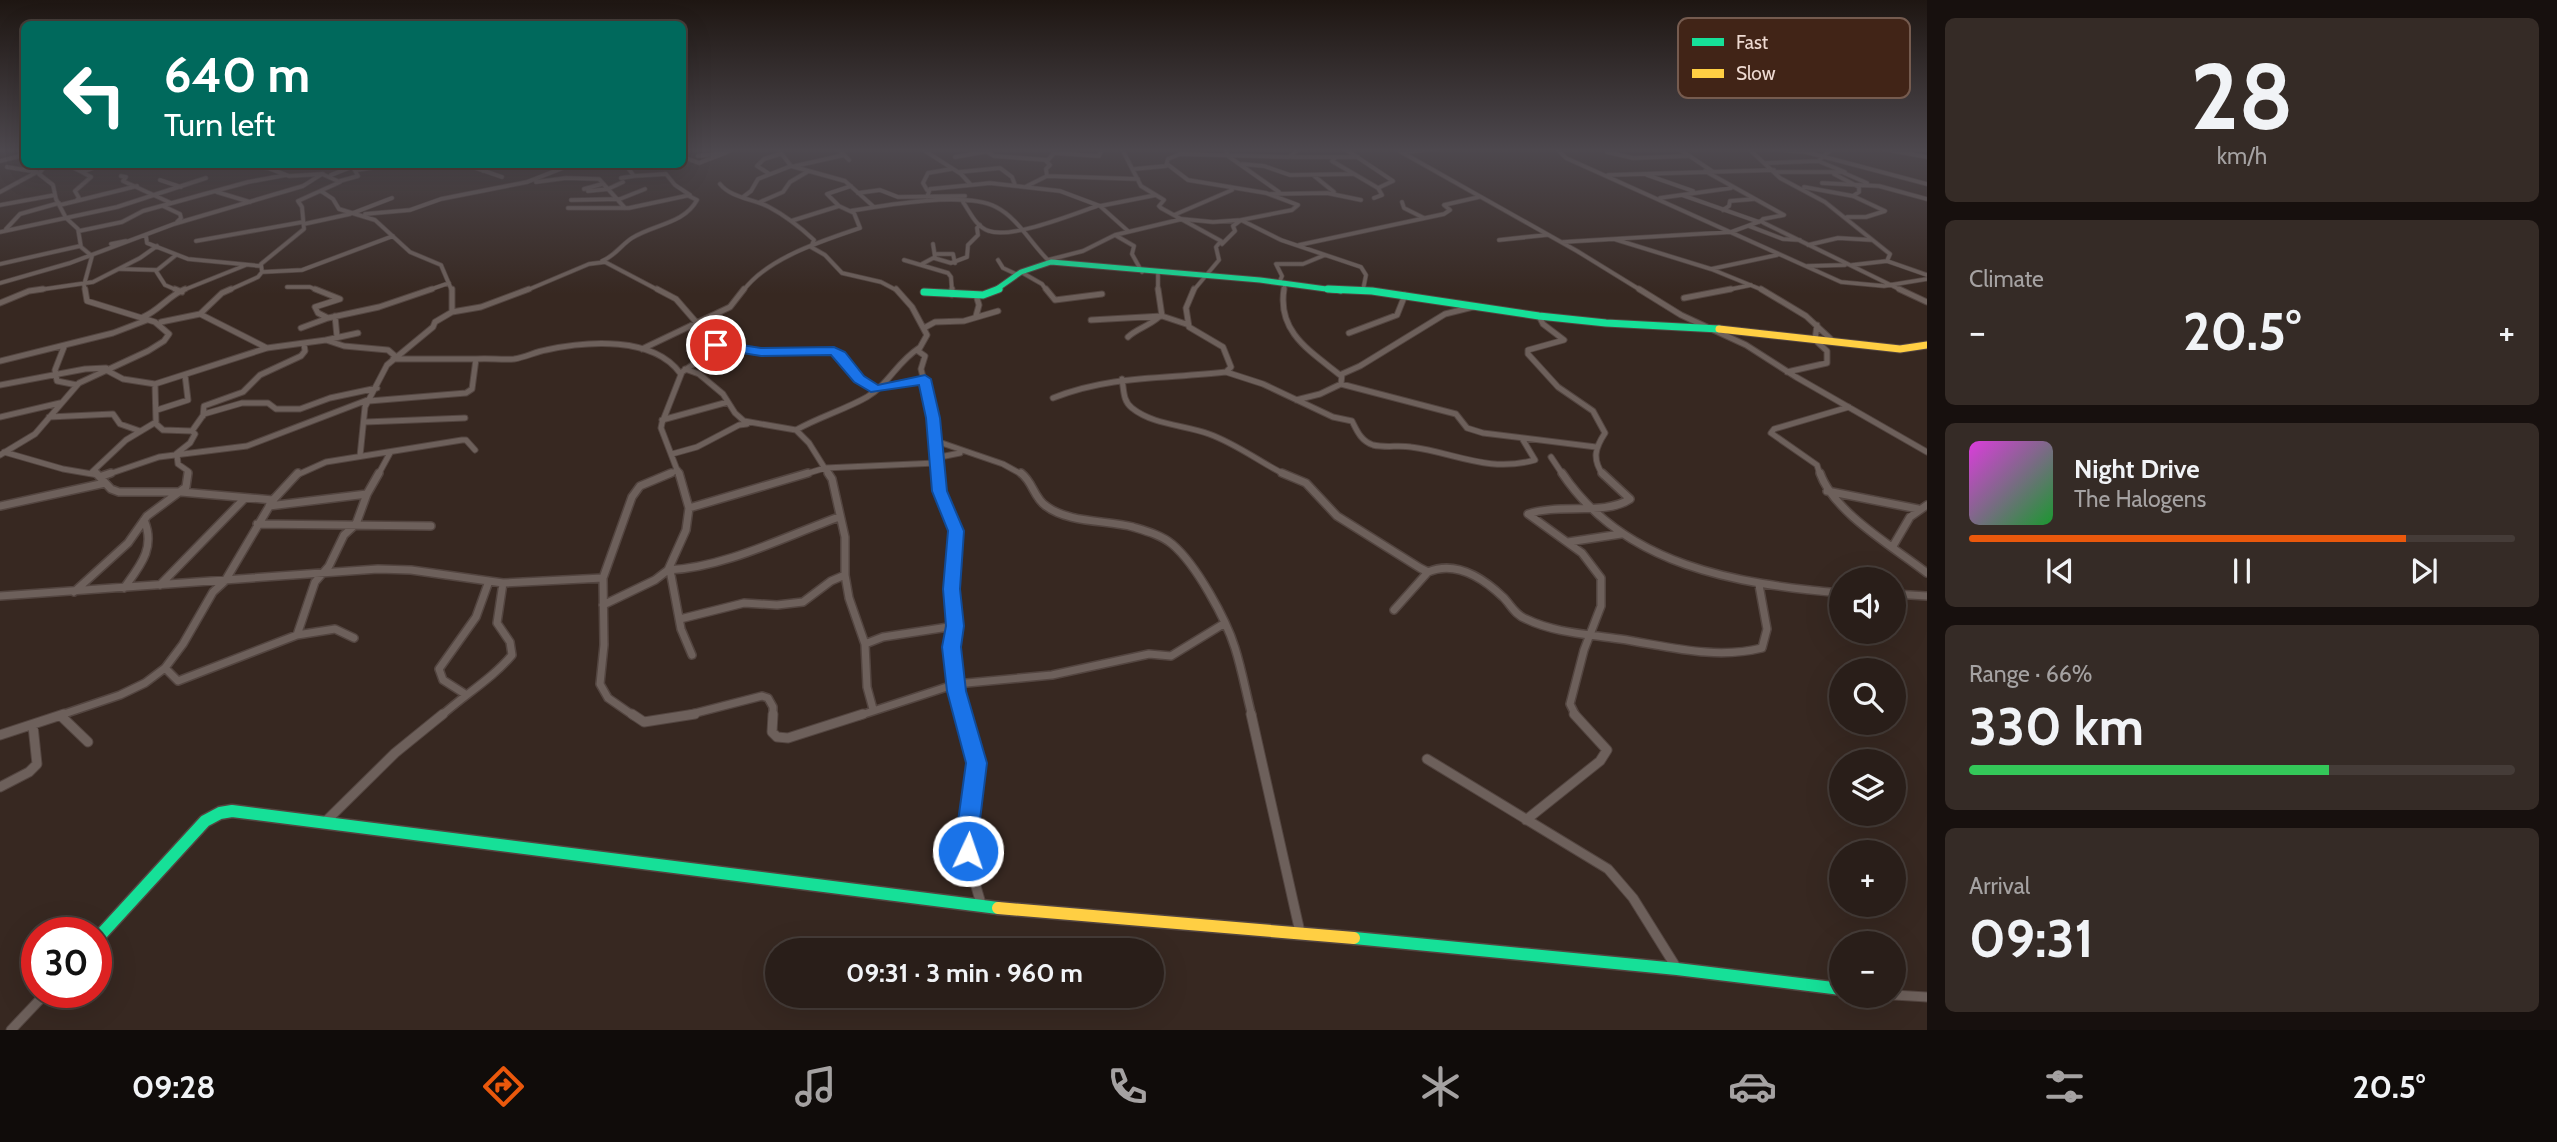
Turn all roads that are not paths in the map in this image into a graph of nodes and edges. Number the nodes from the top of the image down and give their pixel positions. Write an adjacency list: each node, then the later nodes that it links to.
1 (44, 197): 46 (street)
2 (56, 197): 44 (street)
3 (78, 197): 38 (street)
4 (92, 197): 38 (street)
5 (147, 197): 58 (street)
6 (160, 197): 45 (street)
7 (196, 197): 45 (street)
8 (233, 197): 40 (street)
9 (267, 197): 40 (street)
10 (307, 197): 64 (street)
11 (330, 197): 55 (street)
12 (446, 197): 55 (street)
13 (618, 197): 35 (street)
14 (625, 197): 35 (street)
15 (683, 197): 52 (street)
16 (691, 197): 99 (street)
17 (743, 197): 41 (street)
18 (771, 197): 41 (street)
19 (830, 197): 48 (street)
20 (864, 197): 49 (street)
21 (1077, 197): 50 (street)
22 (1145, 197): 50 (street)
23 (1159, 197): 56 (street)
24 (1216, 197): 56 (street)
25 (1276, 197): 61 (street)
26 (1347, 197): 39 (street)
27 (1479, 197): 59 (street); 74 (street)
28 (1666, 197): 34 (street)
29 (1688, 197): 53 (street)
30 (1752, 197): 36 (street)
31 (1813, 197): 57 (street)
32 (1855, 197): 57 (street)
33 (392, 198): 55 (street)
34 (1659, 198): 72 (street)
35 (620, 199): 37 (street); 52 (street)
36 (1756, 199): 53 (street); 63 (street)
37 (571, 200)
38 (76, 201): 44 (street)
39 (1361, 201)
40 (251, 202): 66 (street)
41 (760, 202): 62 (street)
42 (963, 202): 49 (street); 65 (street); 68 (street)
43 (1402, 202): 59 (street)
44 (59, 204): 58 (street); 70 (street)
45 (171, 204): 47 (street)
46 (0, 205)
47 (163, 206): 66 (street); 69 (street)
48 (839, 206): 54 (street); 62 (street)
49 (874, 206): 54 (street)
50 (1099, 206): 68 (street); 71 (street)
51 (568, 208): 52 (street)
52 (625, 208)
53 (1723, 210): 63 (street)
54 (850, 211): 86 (street)
55 (351, 213): 64 (street); 76 (street)
56 (1174, 215): 60 (street)
57 (1846, 217): 81 (street)
58 (66, 218): 69 (street); 70 (street)
59 (1424, 218): 91 (street)
60 (1182, 219): 61 (street); 71 (street); 87 (street)
61 (1241, 220): 87 (street); 91 (street)
62 (790, 221): 86 (street)
63 (1760, 222): 67 (street); 80 (street)
64 (304, 223): 82 (street); 109 (street)
65 (980, 225): 68 (street); 102 (street)
66 (169, 226): 75 (street)
67 (1749, 226): 72 (street); 80 (street)
68 (1023, 229): 100 (street)
69 (79, 230): 89 (street)
70 (2, 231)
71 (1128, 231): 73 (street)
72 (1731, 232): 77 (street); 92 (street)
73 (1115, 235): 100 (street); 112 (street)
74 (1548, 235): 79 (street); 84 (street)
75 (146, 236): 78 (street); 90 (street)
76 (393, 236): 109 (street); 118 (street)
77 (1613, 238): 84 (street); 110 (street)
78 (137, 240): 85 (street); 95 (street)
79 (1499, 240)
80 (1800, 240): 88 (street)
81 (1872, 240): 88 (street); 101 (street)
82 (196, 241)
83 (933, 243): 96 (street)
84 (1562, 243): 155 (street)
85 (111, 244)
86 (814, 244): 150 (street); 154 (street)
87 (1222, 244): 115 (street)
88 (1808, 245): 106 (street)
89 (80, 246): 95 (street); 103 (street)
90 (157, 246): 93 (street); 108 (street)
91 (1296, 246): 94 (street)
92 (1777, 254): 107 (street); 110 (street)
93 (176, 255): 104 (street); 111 (street)
94 (1327, 255): 119 (street); 124 (street)
95 (92, 256): 117 (street); 120 (street)
96 (935, 256): 102 (street); 102 (street); 105 (street)
97 (904, 260): 105 (street)
98 (998, 260): 113 (street)
99 (600, 261): 136 (street); 150 (street)
100 (1049, 261): 112 (street); 113 (street)
101 (1887, 261): 106 (street); 116 (street)
102 (955, 263)
103 (0, 264)
104 (249, 264): 109 (street); 125 (street)
105 (922, 264): 128 (street)
106 (1849, 265): 107 (street); 122 (street)
107 (1801, 266): 122 (street)
108 (118, 269): 111 (street); 120 (street)
109 (261, 269): 137 (street)
110 (1711, 269): 121 (street)
111 (157, 270): 125 (street)
112 (1142, 272): 114 (street)
113 (1018, 273): 127 (street); 129 (street)
114 (1158, 273): 115 (street); 140 (street)
115 (1203, 276): 119 (street); 151 (street)
116 (1927, 277): 122 (street)
117 (0, 283)
118 (449, 283): 136 (street); 138 (street)
119 (1282, 283): 124 (street); 180 (street)
120 (84, 285): 133 (street); 142 (street)
121 (1753, 285): 131 (street); 152 (street)
122 (1893, 286): 132 (street)
123 (287, 287): 144 (street)
124 (1363, 290): 130 (street)
125 (182, 292): 142 (street)
126 (924, 292): 128 (street)
127 (1102, 294)
128 (952, 295): 129 (street)
129 (976, 295): 139 (street)
130 (1405, 295): 134 (street); 157 (street)
131 (1684, 298)
132 (1927, 302)
133 (0, 303)
134 (1473, 307): 141 (street); 180 (street)
135 (998, 311): 139 (street)
136 (452, 312): 171 (street)
137 (200, 314): 143 (street); 146 (street)
138 (335, 316): 144 (street); 159 (street)
139 (976, 316): 154 (street)
140 (1161, 316): 147 (street); 151 (street); 160 (street)
141 (1539, 316): 155 (street); 209 (street)
142 (141, 318): 145 (street)
143 (188, 318): 146 (street); 148 (street)
144 (328, 318): 153 (street)
145 (149, 319): 149 (street); 167 (street)
146 (206, 319): 168 (street)
147 (1091, 320)
148 (174, 321): 149 (street); 156 (street)
149 (160, 322): 156 (street)
150 (698, 323): 165 (street); 170 (street)
151 (1186, 324): 176 (street)
152 (1816, 325): 162 (street); 163 (street)
153 (301, 328)
154 (924, 328): 169 (street)
155 (1708, 328): 162 (street); 177 (street)
156 (167, 329): 174 (street)
157 (1349, 332)
158 (358, 333): 159 (street)
159 (337, 337): 161 (street)
160 (1128, 337)
161 (324, 340): 164 (street); 171 (street)
162 (1815, 340): 163 (street); 177 (street)
163 (1833, 341): 166 (street)
164 (304, 344): 168 (street); 197 (street)
165 (716, 345): 175 (street); 188 (street)
166 (1927, 345)
167 (64, 346): 173 (street); 178 (street)
168 (267, 348): 179 (street)
169 (919, 348): 181 (street); 188 (street)
170 (642, 349): 172 (street); 175 (street)
171 (394, 358): 172 (street); 187 (street)
172 (476, 359): 190 (street)
173 (0, 360)
174 (108, 369): 178 (street); 183 (street); 186 (street)
175 (682, 371): 193 (street); 200 (street)
176 (1226, 372): 182 (street); 191 (street)
177 (1787, 372): 194 (street)
178 (54, 374): 185 (street); 186 (street)
179 (185, 375): 183 (street); 195 (street)
180 (1340, 375): 184 (street)
181 (925, 379): 188 (street); 208 (street)
182 (1122, 379): 189 (street); 245 (street)
183 (155, 383): 195 (street)
184 (1341, 384): 191 (street); 207 (street)
185 (0, 385)
186 (77, 385): 192 (street)
187 (377, 388): 190 (street); 197 (street)
188 (878, 388): 205 (street)
189 (1053, 398)
190 (370, 400): 201 (street); 216 (street)
191 (1296, 400): 207 (street)
192 (62, 402): 196 (street); 198 (street)
193 (728, 402): 200 (street); 203 (street)
194 (1849, 407): 211 (street); 226 (street)
195 (157, 410): 202 (street)
196 (49, 416): 206 (street); 214 (street)
197 (203, 416): 204 (street)
198 (0, 417)
199 (465, 418): 201 (street)
200 (662, 420): 215 (street)
201 (365, 422): 217 (street)
202 (155, 423): 204 (street); 206 (street)
203 (751, 424): 205 (street); 215 (street)
204 (192, 430): 216 (street)
205 (796, 430): 221 (street)
206 (141, 431): 223 (street)
207 (1523, 440): 209 (street)
208 (936, 441): 213 (street); 219 (street)
209 (1596, 447): 233 (street)
210 (475, 450): 212 (street)
211 (1925, 450)
212 (390, 453): 217 (street); 228 (street)
213 (960, 453): 219 (street); 264 (street)
214 (2, 454): 223 (street)
215 (672, 454): 222 (street)
216 (176, 455): 224 (street); 227 (street)
217 (360, 456): 230 (street)
218 (1551, 457): 233 (street)
219 (936, 461): 220 (street); 265 (street)
220 (843, 467): 221 (street); 225 (street)
221 (825, 468): 225 (street); 234 (street)
222 (678, 470): 234 (street); 249 (street)
223 (92, 472): 224 (street)
224 (103, 479): 227 (street); 232 (street)
225 (832, 479): 236 (street)
226 (1827, 491): 235 (street); 243 (street)
227 (181, 492): 229 (street); 237 (street)
228 (368, 494): 230 (street); 239 (street)
229 (245, 498): 230 (street); 253 (street)
230 (271, 503): 238 (street)
231 (1927, 505): 235 (street)
232 (0, 506)
233 (1587, 507): 241 (street); 242 (street)
234 (689, 508): 244 (street)
235 (1918, 509): 243 (street)
236 (839, 517): 244 (street); 248 (street)
237 (144, 520): 255 (street); 256 (street)
238 (257, 524): 239 (street); 250 (street)
239 (356, 524): 240 (street); 246 (street)
240 (431, 526)
241 (1620, 534): 242 (street); 254 (street)
242 (1568, 542): 267 (street)
243 (1893, 545): 247 (street)
244 (669, 570): 261 (street); 263 (street)
245 (1428, 572): 262 (street); 267 (street)
246 (322, 573): 250 (street); 251 (street); 266 (street)
247 (1927, 573)
248 (845, 575): 263 (street); 269 (street)
249 (603, 579): 252 (street); 261 (street)
250 (225, 581): 253 (street); 271 (street)
251 (489, 581): 252 (street); 273 (street)
252 (503, 583): 273 (street)
253 (160, 584): 255 (street)
254 (1759, 585): 257 (street); 267 (street)
255 (124, 588): 256 (street)
256 (74, 592): 259 (street)
257 (1829, 592)
258 (1906, 595): 260 (street)
259 (0, 596)
260 (1927, 596)
261 (603, 606): 274 (street)
262 (1394, 610)
263 (680, 619): 270 (street)
264 (1225, 623): 272 (street); 285 (street)
265 (955, 626): 269 (street); 272 (street)
266 (297, 635): 268 (street); 271 (street)
267 (1589, 635): 281 (street)
268 (354, 638)
269 (865, 644): 274 (street)
270 (692, 655)
271 (165, 668): 275 (street)
272 (956, 684): 274 (street); 283 (street)
273 (464, 694): 282 (street)
274 (873, 709)
275 (61, 716): 276 (street); 278 (street)
276 (33, 726): 277 (street); 280 (street)
277 (0, 735)
278 (88, 742)
279 (1427, 759): 281 (street)
280 (0, 787)
281 (1526, 820): 286 (street)
282 (323, 824): 283 (street); 284 (street)
283 (982, 907): 285 (street)
284 (112, 923)
285 (1300, 932): 286 (street)
286 (1677, 969): 287 (street)
287 (1829, 988)
288 (1906, 996): 289 (street)
289 (1927, 998)
290 (32, 1008): 291 (street)
291 (11, 1030)

